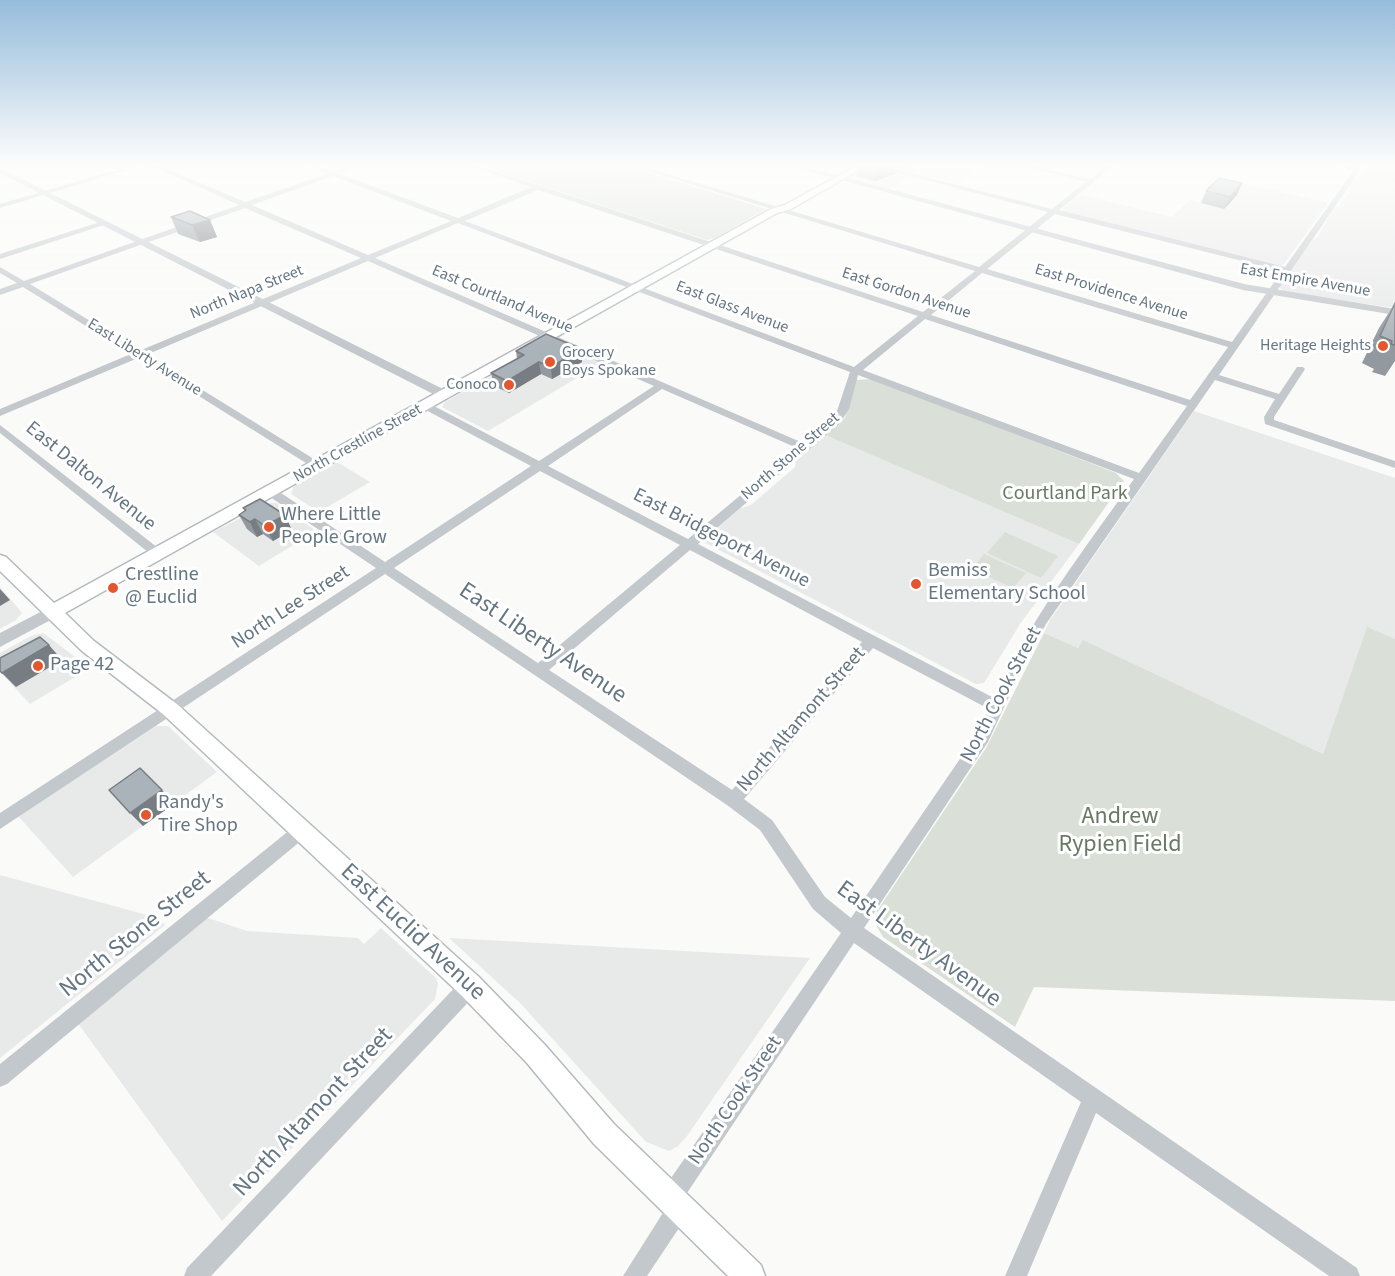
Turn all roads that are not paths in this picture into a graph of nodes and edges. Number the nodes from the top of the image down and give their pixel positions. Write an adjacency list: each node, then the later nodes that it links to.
1 (95, 226): 17 (street)
2 (113, 226): 15 (street)
3 (186, 226): 15 (street)
4 (292, 226): 18 (street, East Courtland Avenue)
5 (444, 226): 18 (street, North Napa Street)
6 (472, 226): 23 (street, East Glass Avenue)
7 (654, 226): 16 (street, East Gordon Avenue)
8 (749, 226): 16 (main road, North Crestline Street)
9 (834, 226): 20 (street, East Providence Avenue)
10 (1017, 226): 14 (street, East Empire Avenue)
11 (1035, 226): 14 (street)
12 (1108, 226): 21 (street)
13 (1318, 226): 21 (street, North Cook Street)
14 (1030, 229): 20 (street); 25 (street, East Empire Avenue)
15 (142, 241): 22 (street); 26 (street)
16 (713, 245): 23 (main road, North Crestline Street); 28 (street, East Gordon Avenue)
17 (0, 256)
18 (367, 258): 26 (street, North Napa Street); 29 (street, East Courtland Avenue)
19 (0, 269): 22 (street, East Liberty Avenue)
20 (981, 270): 28 (street); 30 (street, East Providence Avenue)
21 (1286, 270): 25 (street, North Cook Street)
22 (24, 283): 24 (street); 31 (street, East Liberty Avenue)
23 (637, 288): 29 (main road, North Crestline Street); 33 (street, East Glass Avenue)
24 (0, 292)
25 (1270, 293): 27 (street, East Empire Avenue); 30 (street, North Cook Street)
26 (262, 302): 31 (street, North Napa Street); 36 (street)
27 (1395, 312)
28 (924, 316): 33 (street); 38 (street, East Gordon Avenue)
29 (550, 337): 35 (street, East Courtland Avenue); 36 (main road, North Crestline Street)
30 (1234, 346): 34 (street, North Cook Street)
31 (138, 354): 40 (street, North Napa Street); 44 (street, East Liberty Avenue)
32 (1300, 369): 37 (street)
33 (855, 371): 42 (street, North Stone Street); 46 (street, East Glass Avenue)
34 (1212, 376): 37 (street); 38 (street, North Cook Street)
35 (662, 385): 42 (street, East Courtland Avenue); 45 (street, North Lee Street)
36 (445, 395): 39 (main road, North Crestline Street)
37 (1281, 398): 43 (street)
38 (1191, 404): 46 (street, North Cook Street)
39 (426, 406): 44 (main road, North Crestline Street); 45 (street, East Bridgeport Avenue)
40 (0, 413)
41 (0, 428): 49 (street, East Dalton Avenue)
42 (804, 447): 48 (street, North Stone Street)
43 (1395, 465)
44 (318, 466): 47 (main road, North Crestline Street)
45 (539, 466): 48 (street, East Bridgeport Avenue); 51 (street, North Lee Street)
46 (1140, 478): 56 (street, North Cook Street)
47 (271, 492): 49 (main road, North Crestline Street); 51 (street, East Liberty Avenue)
48 (688, 544): 54 (street, East Bridgeport Avenue); 55 (street, North Stone Street)
49 (158, 554): 52 (main road, North Crestline Street)
50 (0, 561): 52 (main road, East Euclid Avenue)
51 (385, 569): 55 (street, East Liberty Avenue); 57 (street, North Lee Street)
52 (52, 612): 53 (street, North Crestline Street); 57 (main road, East Euclid Avenue)
53 (0, 641)
54 (871, 641): 56 (street, East Bridgeport Avenue); 58 (street, North Altamont Street)
55 (538, 670): 58 (street, East Liberty Avenue)
56 (998, 707): 61 (street, North Cook Street)
57 (171, 710): 59 (street, North Lee Street); 60 (main road, East Euclid Avenue)
58 (733, 800): 61 (street, East Liberty Avenue)
59 (0, 822)
60 (302, 830): 62 (main road, East Euclid Avenue); 63 (street, North Stone Street)
61 (851, 930): 64 (street, East Liberty Avenue); 65 (street, North Cook Street)
62 (470, 986): 65 (main road, East Euclid Avenue); 66 (street, North Altamont Street)
63 (0, 1077)
64 (1092, 1099): 69 (street); 70 (street, East Liberty Avenue)
65 (675, 1204): 67 (street, North Cook Street); 68 (main road, East Euclid Avenue)
66 (195, 1276)
67 (634, 1276)
68 (750, 1276)
69 (1016, 1276)
70 (1348, 1276)

